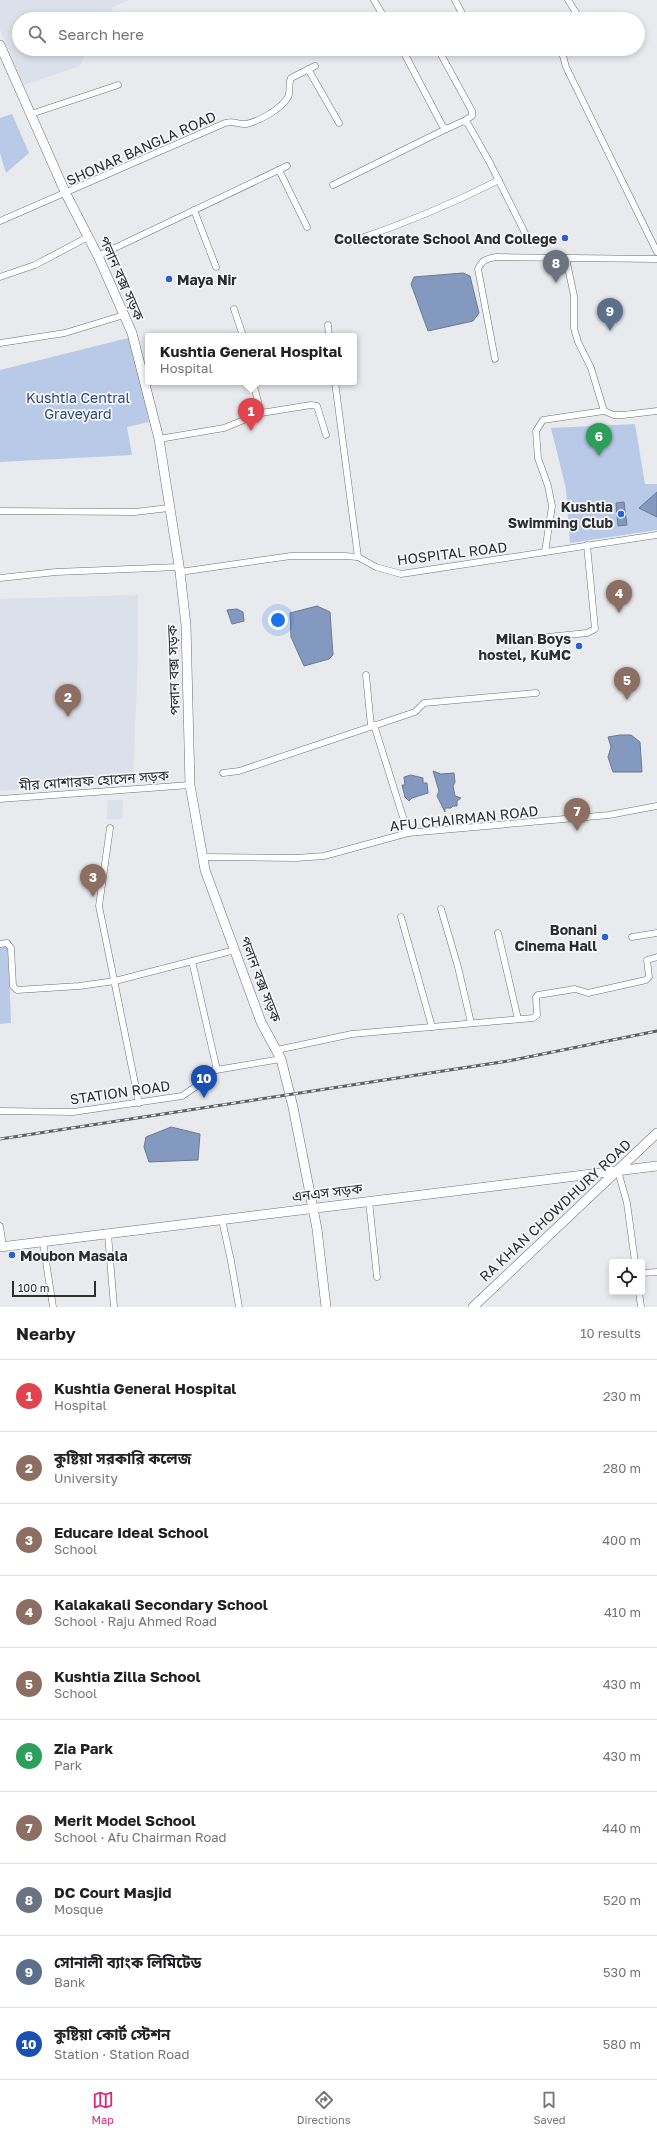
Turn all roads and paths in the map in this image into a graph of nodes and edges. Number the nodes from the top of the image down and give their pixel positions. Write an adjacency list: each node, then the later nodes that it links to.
1 (374, 0): 4 (street)
2 (455, 0): 5 (street)
3 (568, 0): 6 (street)
4 (381, 12)
5 (461, 12)
6 (576, 12)
7 (0, 45): 14 (main road, পলান বক্স সড়ক)
8 (406, 56): 17 (street)
9 (442, 56): 15 (street)
10 (563, 56): 29 (street)
11 (315, 66): 12 (street, SHONAR BANGLA ROAD)
12 (308, 69): 16 (street); 22 (street, SHONAR BANGLA ROAD)
13 (118, 85): 14 (street)
14 (31, 114): 22 (main road, পলান বক্স সড়ক)
15 (464, 121): 17 (street); 20 (street)
16 (339, 123)
17 (446, 129): 21 (street)
18 (287, 166): 19 (street)
19 (280, 170): 23 (street); 25 (street)
20 (499, 180): 27 (street); 28 (street)
21 (334, 185)
22 (66, 194): 24 (street, SHONAR BANGLA ROAD); 26 (main road, পলান বক্স সড়ক)
23 (194, 210): 30 (street); 33 (street)
24 (0, 221)
25 (307, 227)
26 (88, 237): 30 (main road, পলান বক্স সড়ক); 34 (street)
27 (529, 241)
28 (350, 242)
29 (657, 252)
30 (98, 256): 36 (main road, পলান বক্স সড়ক)
31 (566, 258): 32 (street); 41 (street); 46 (street)
32 (657, 259)
33 (216, 267)
34 (0, 277)
35 (234, 309): 38 (street)
36 (124, 315): 40 (street); 42 (main road, পলান বক্স সড়ক)
37 (328, 325): 39 (street)
38 (242, 333)
39 (329, 333)
40 (0, 343)
41 (495, 359)
42 (145, 384)
43 (145, 385): 50 (main road, পলান বক্স সড়ক)
44 (254, 385): 48 (street)
45 (335, 385): 56 (street)
46 (604, 410): 47 (street); 55 (street)
47 (657, 411)
48 (261, 413): 49 (street); 50 (street)
49 (326, 435)
50 (159, 439): 51 (main road, পলান বক্স সড়ক)
51 (169, 508): 52 (street); 57 (main road, পলান বক্স সড়ক)
52 (0, 512)
53 (657, 534): 54 (street, HOSPITAL ROAD)
54 (587, 545): 55 (street, HOSPITAL ROAD); 59 (street)
55 (545, 552): 56 (street, HOSPITAL ROAD)
56 (358, 557): 57 (street)
57 (180, 569): 58 (street); 64 (main road, পলান বক্স সড়ক)
58 (0, 578)
59 (507, 641)
60 (366, 674): 62 (street)
61 (536, 693): 62 (street)
62 (373, 726): 63 (street); 68 (street)
63 (223, 772)
64 (190, 785): 65 (street, মীর মোশারফ হোসেন সড়ক); 69 (main road, পলান বক্স সড়ক)
65 (0, 799)
66 (657, 806): 68 (street, AFU CHAIRMAN ROAD)
67 (110, 828): 79 (street)
68 (408, 833): 69 (street, AFU CHAIRMAN ROAD)
69 (203, 858): 76 (main road, পলান বক্স সড়ক)
70 (441, 909): 81 (street)
71 (401, 918): 82 (street)
72 (498, 933): 80 (street)
73 (657, 934): 74 (street)
74 (632, 937)
75 (0, 944): 79 (street)
76 (235, 950): 78 (street); 83 (main road, পলান বক্স সড়ক)
77 (657, 957): 80 (street, STATION ROAD)
78 (192, 961): 79 (street); 84 (street)
79 (115, 981): 85 (street)
80 (518, 1019): 81 (street, STATION ROAD)
81 (471, 1023): 82 (street, STATION ROAD)
82 (432, 1027): 83 (street, STATION ROAD)
83 (279, 1055): 84 (street, STATION ROAD); 91 (main road, পলান বক্স সড়ক)
84 (218, 1070): 85 (street, STATION ROAD)
85 (139, 1103): 86 (street, STATION ROAD)
86 (0, 1111)
87 (657, 1133): 89 (main road, RA KHAN CHOWDHURY ROAD)
88 (657, 1166): 89 (main road, এনএস সড়ক)
89 (618, 1170): 90 (main road, এনএস সড়ক); 97 (street); 106 (main road, RA KHAN CHOWDHURY ROAD)
90 (369, 1201): 91 (main road, এনএস সড়ক); 100 (street)
91 (313, 1208): 92 (main road, এনএস সড়ক); 105 (main road, পলান বক্স সড়ক)
92 (222, 1220): 94 (main road, এনএস সড়ক); 104 (street)
93 (0, 1226): 96 (street)
94 (108, 1234): 95 (main road, এনএস সড়ক); 103 (street)
95 (43, 1242): 96 (main road, এনএস সড়ক); 102 (street)
96 (1, 1247)
97 (635, 1259)
98 (657, 1272): 99 (street)
99 (645, 1273)
100 (377, 1277)
101 (639, 1295): 107 (street)
102 (53, 1307)
103 (114, 1307)
104 (239, 1307)
105 (326, 1307)
106 (473, 1307)
107 (641, 1307)

